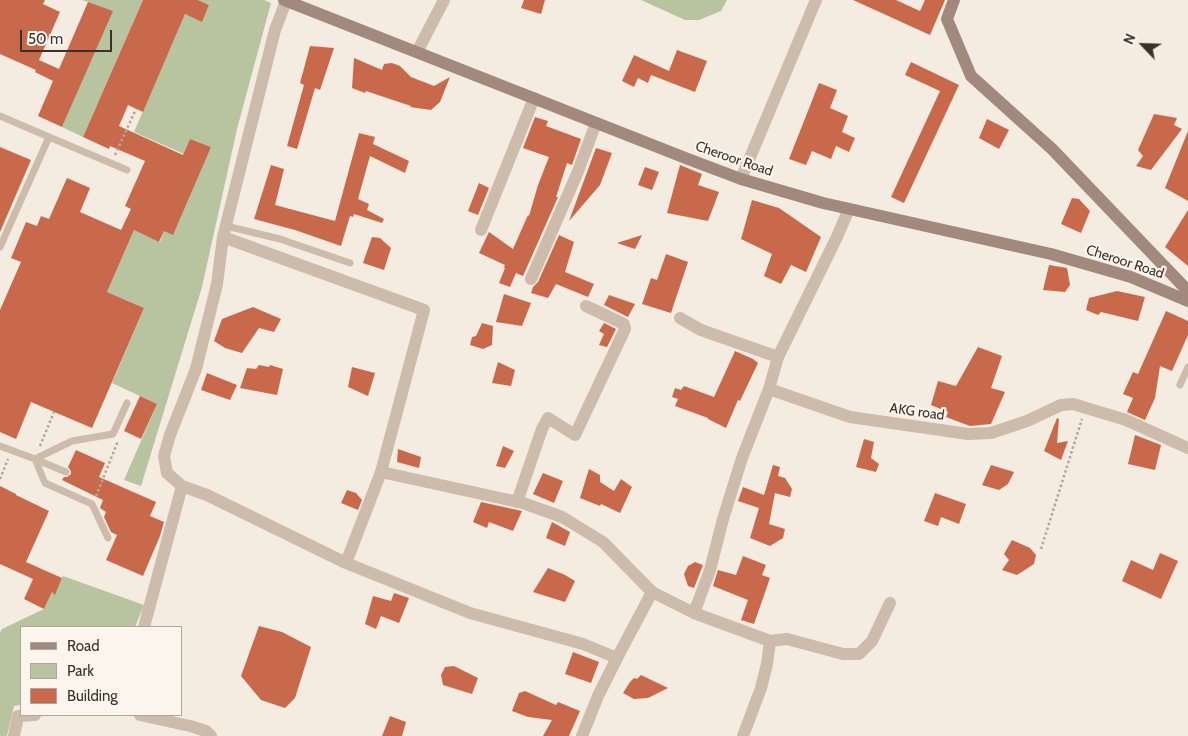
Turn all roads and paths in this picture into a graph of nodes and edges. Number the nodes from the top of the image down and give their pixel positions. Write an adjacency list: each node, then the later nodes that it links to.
1 (285, 0): 5 (main road, Cheroor Road); 16 (street)
2 (444, 0): 5 (street)
3 (816, 0): 13 (street)
4 (954, 0): 20 (main road)
5 (417, 52): 6 (main road, Cheroor Road)
6 (534, 98): 9 (main road, Cheroor Road); 15 (street)
7 (136, 109): 11 (path)
8 (0, 116): 10 (lane)
9 (596, 123): 13 (main road, Cheroor Road); 19 (street)
10 (49, 137): 11 (lane); 17 (lane)
11 (111, 164): 12 (lane)
12 (127, 170)
13 (741, 179): 14 (main road, Cheroor Road)
14 (849, 209): 21 (main road, Cheroor Road); 24 (street)
15 (481, 230)
16 (224, 231): 18 (lane); 37 (street); 39 (street)
17 (1, 243)
18 (350, 263)
19 (531, 279)
20 (1188, 291)
21 (1188, 301)
22 (586, 306): 40 (street)
23 (680, 318): 24 (street)
24 (778, 357): 27 (street)
25 (1188, 367): 26 (lane)
26 (1180, 385)
27 (769, 389): 29 (street, AKG road); 47 (street)
28 (127, 403): 31 (lane)
29 (1085, 408): 33 (street); 43 (path)
30 (54, 412): 35 (path)
31 (113, 434): 35 (lane); 41 (path)
32 (0, 446): 34 (lane)
33 (1188, 448)
34 (12, 450): 35 (lane); 38 (path)
35 (35, 459): 36 (lane); 41 (lane)
36 (66, 472)
37 (381, 472): 40 (street); 44 (street)
38 (0, 479)
39 (182, 486): 44 (street); 48 (street)
40 (517, 502): 45 (street)
41 (92, 504): 42 (lane)
42 (108, 538)
43 (1041, 549)
44 (346, 563): 50 (street)
45 (652, 592): 47 (street); 50 (street)
46 (890, 603): 49 (street)
47 (694, 613): 49 (street)
48 (144, 626)
49 (770, 641): 56 (street)
50 (617, 658): 55 (street)
51 (20, 716): 53 (street)
52 (145, 716): 54 (street)
53 (14, 736)
54 (211, 736)
55 (582, 736)
56 (743, 736)

